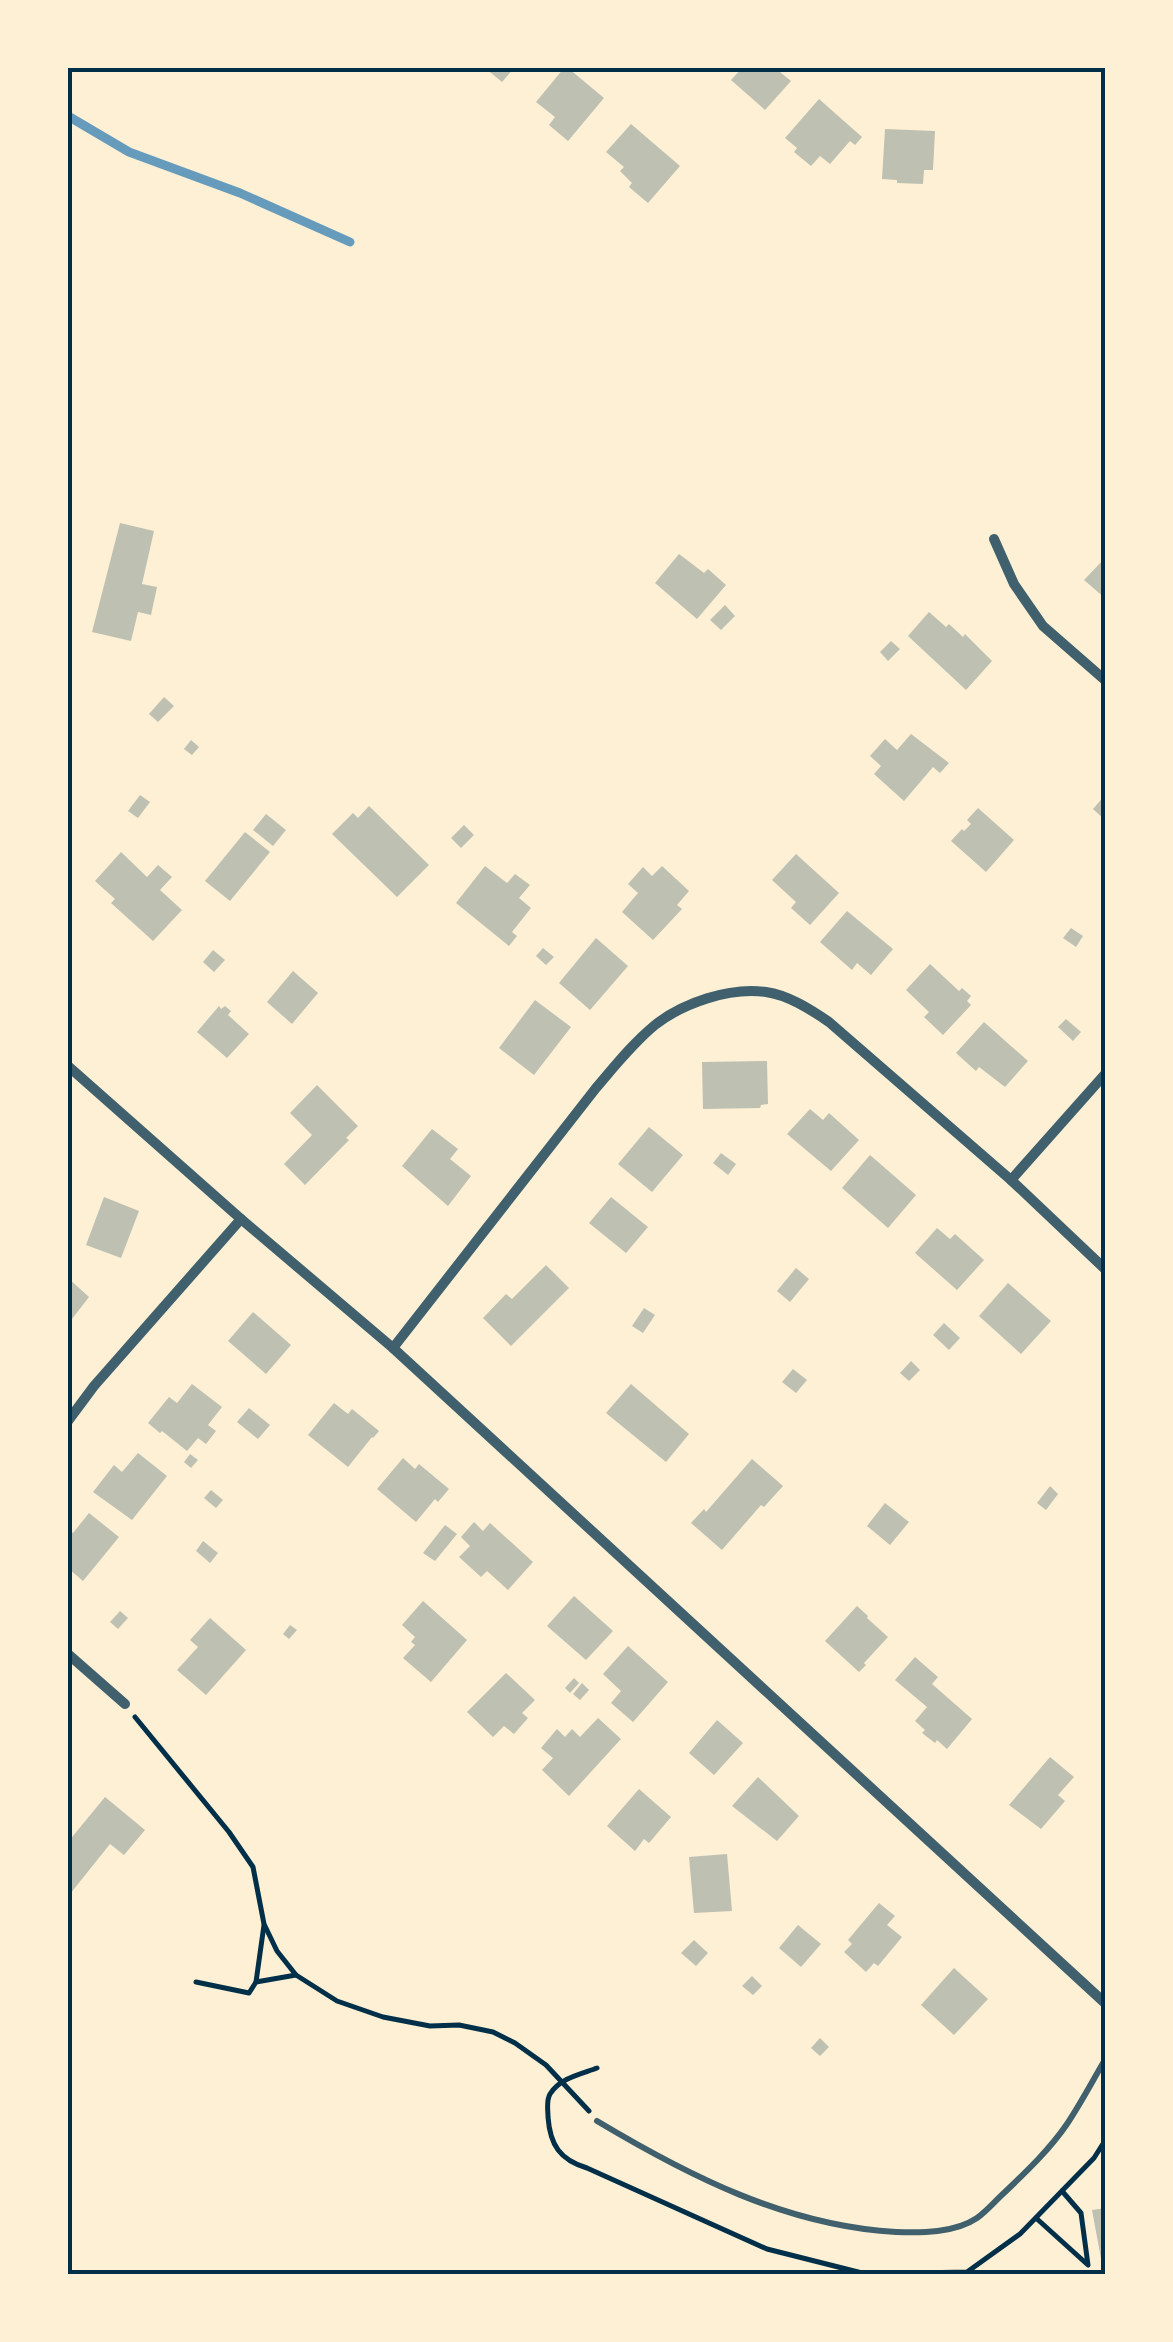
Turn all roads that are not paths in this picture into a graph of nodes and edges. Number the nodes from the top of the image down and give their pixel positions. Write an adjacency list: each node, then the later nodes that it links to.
1 (994, 539): 2 (street)
2 (1106, 681)
3 (68, 1066): 6 (street)
4 (1106, 1072): 5 (street)
5 (1011, 1180): 7 (street); 8 (street)
6 (240, 1219): 8 (street); 9 (street)
7 (1106, 1270)
8 (393, 1348): 12 (street)
9 (68, 1421)
10 (68, 1654): 11 (street)
11 (124, 1704)
12 (1106, 2004)
13 (1106, 2058): 14 (lane)
14 (598, 2121)

